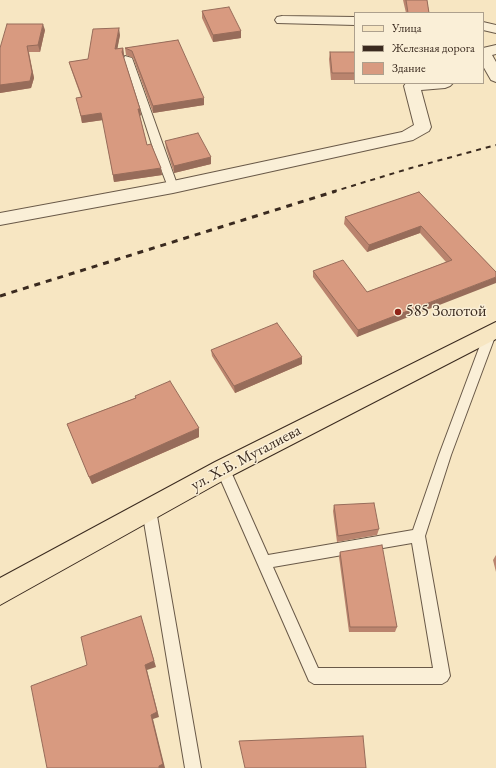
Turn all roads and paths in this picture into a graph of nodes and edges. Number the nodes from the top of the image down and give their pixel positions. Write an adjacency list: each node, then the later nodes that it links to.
1 (282, 20): 2 (street)
2 (354, 21)
3 (484, 26): 4 (street)
4 (496, 29)
5 (496, 49): 7 (street)
6 (128, 58): 10 (lane)
7 (496, 78): 8 (street)
8 (484, 80)
9 (434, 84): 10 (street)
10 (173, 187): 11 (street)
11 (0, 219)
12 (494, 336): 13 (main road, ул. Х.Б. Муталиева); 15 (lane)
13 (223, 469): 14 (main road, ул. Х.Б. Муталиева); 16 (lane)
14 (150, 510): 17 (main road, ул. Х.Б. Муталиева); 18 (lane)
15 (418, 536): 16 (lane); 16 (lane)
16 (264, 562)
17 (0, 592)
18 (193, 768)

